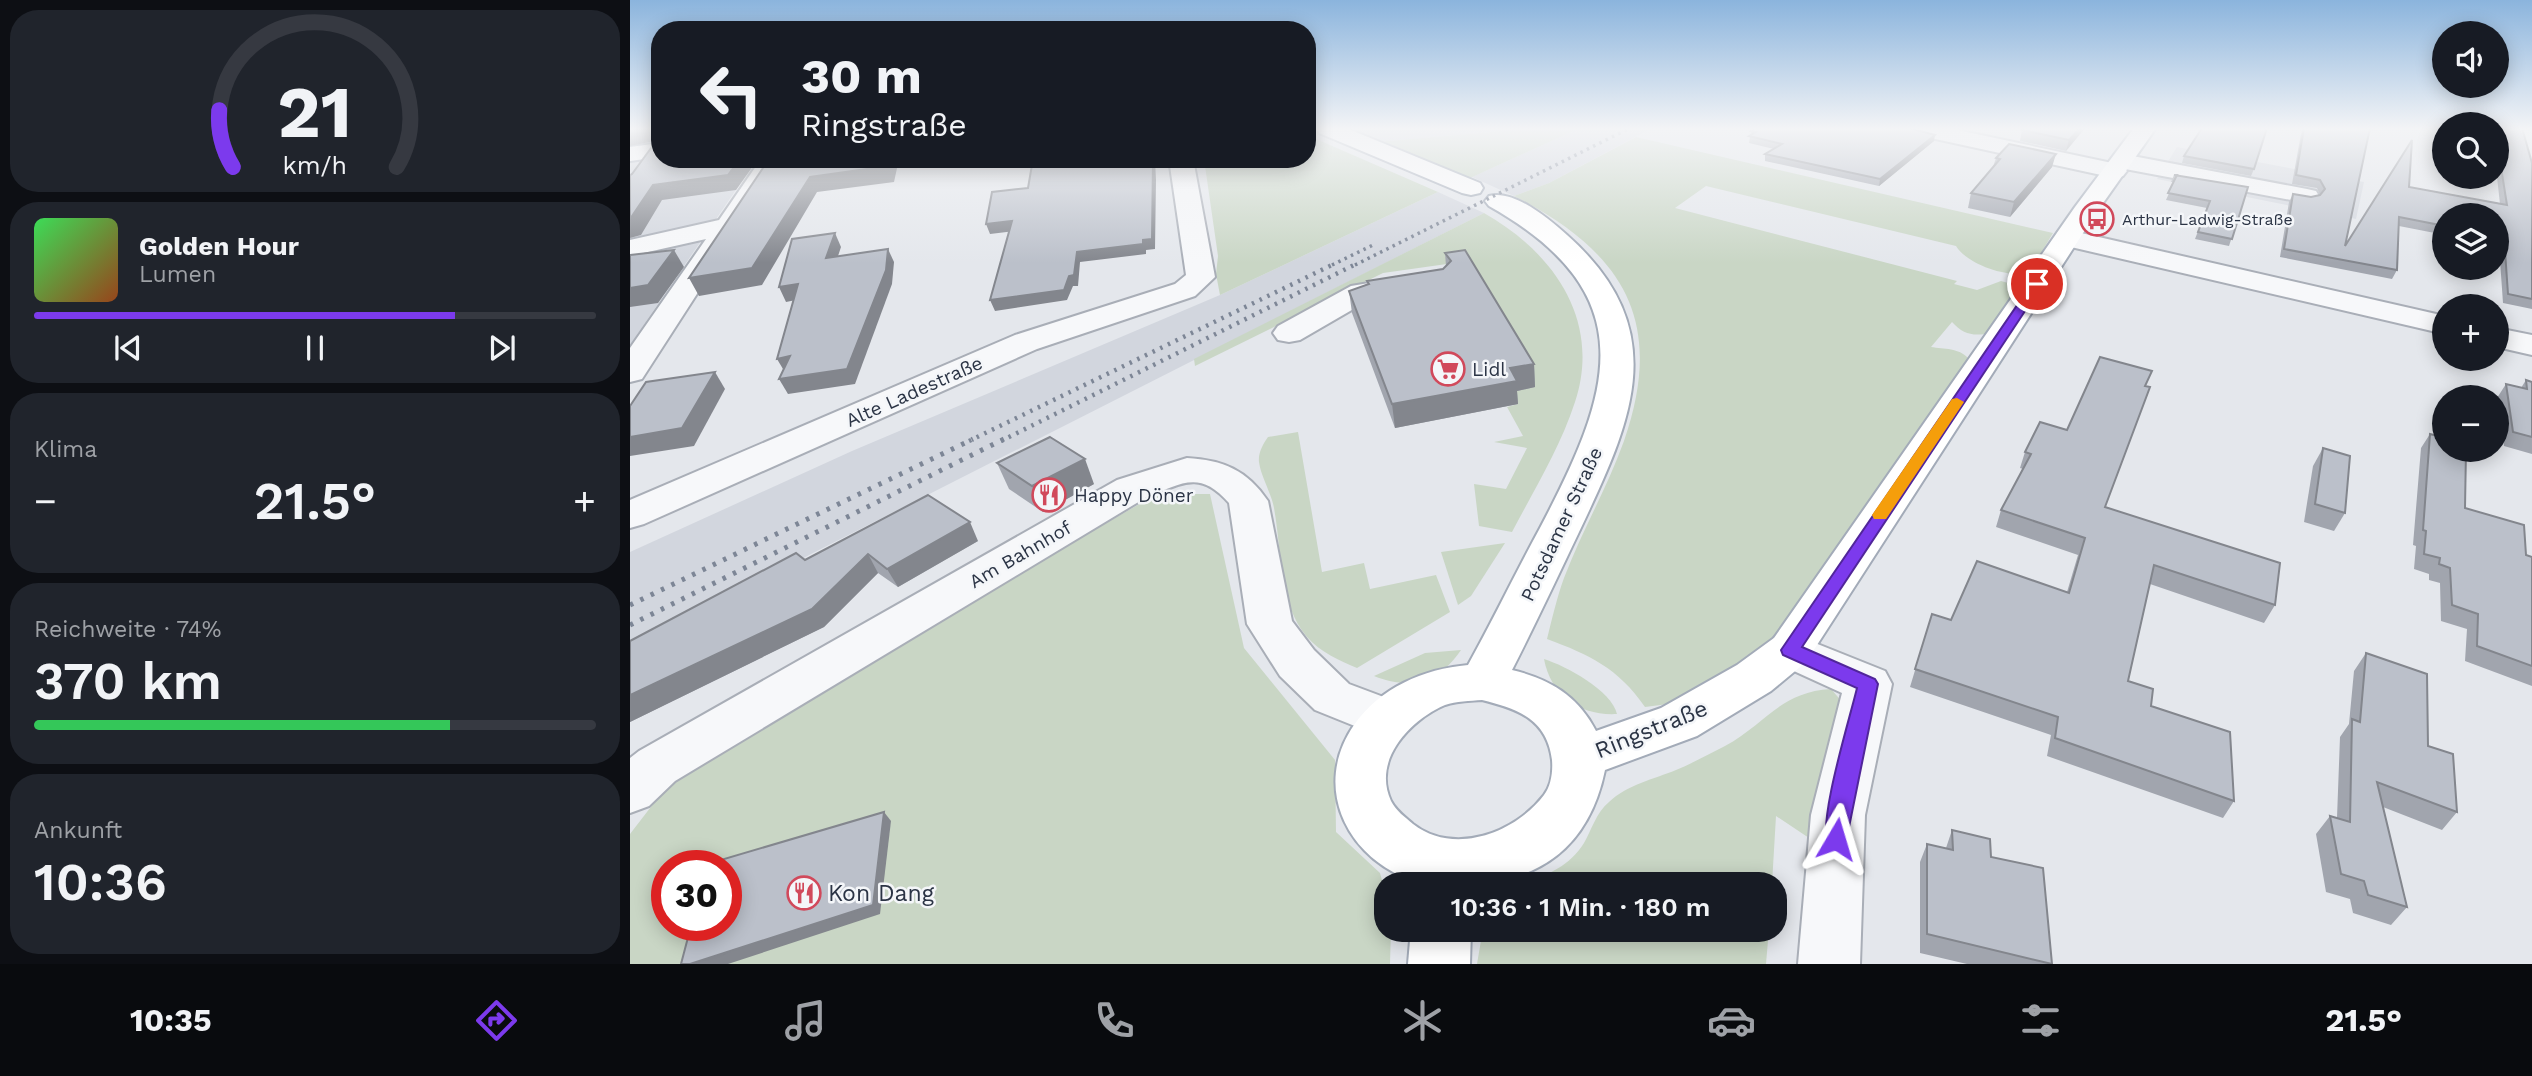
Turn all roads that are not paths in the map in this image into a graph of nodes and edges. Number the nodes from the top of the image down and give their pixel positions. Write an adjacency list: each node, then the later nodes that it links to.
1 (764, 173): 7 (street)
2 (1183, 173): 17 (street, Alte Ladestraße)
3 (1433, 173): 19 (main road, Potsdamer Straße)
4 (2113, 173): 8 (main road, Ringstraße)
5 (2162, 173): 6 (street)
6 (2308, 196)
7 (728, 226): 9 (street); 13 (street)
8 (2068, 238): 11 (street); 18 (main road, Ringstraße)
9 (630, 248)
10 (1422, 284): 12 (street)
11 (2432, 322)
12 (1289, 332)
13 (643, 335): 16 (street)
14 (2509, 340): 15 (street)
15 (2532, 345)
16 (630, 372)
17 (630, 515)
18 (1790, 650): 21 (main road, Ringstraße); 27 (street)
19 (1482, 682): 20 (main road); 21 (main road)
20 (1387, 719): 22 (street, Am Bahnhof); 23 (main road)
21 (1580, 758): 24 (main road)
22 (630, 790)
23 (1445, 872)
24 (1453, 872)
25 (1440, 942): 26 (main road)
26 (1439, 964)
27 (1829, 964)

